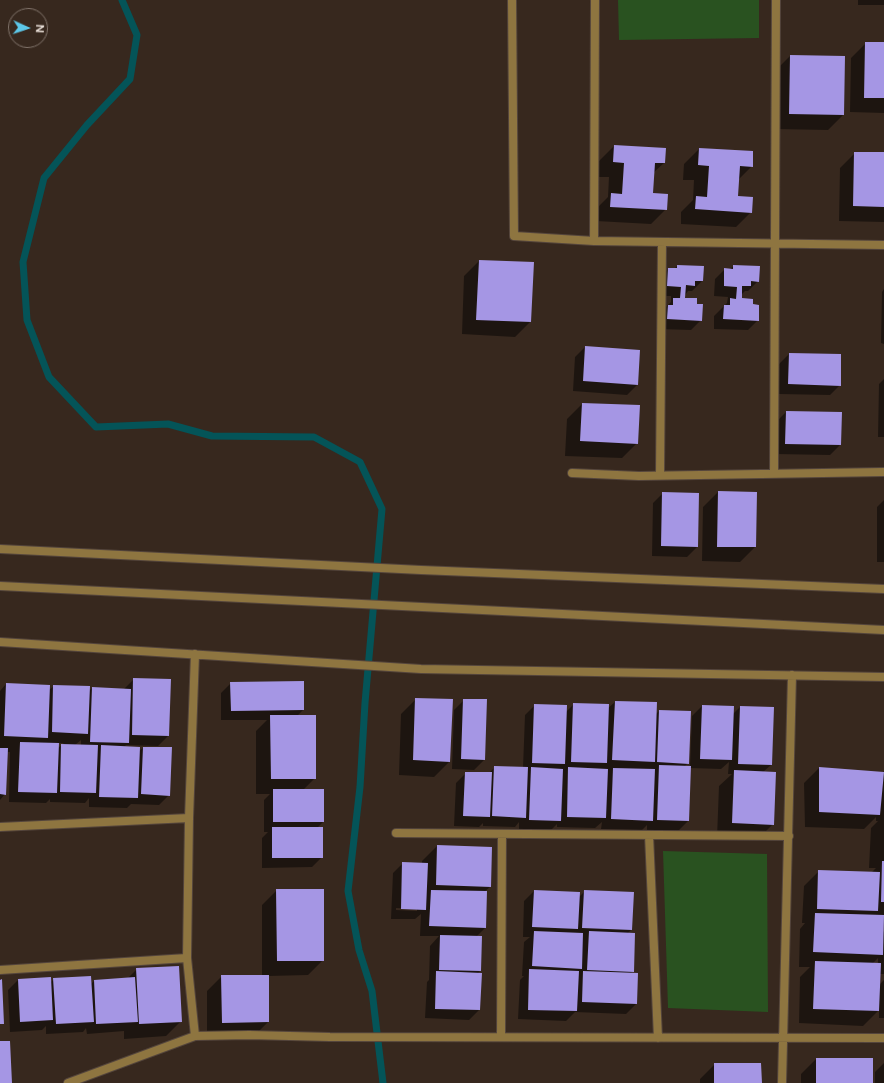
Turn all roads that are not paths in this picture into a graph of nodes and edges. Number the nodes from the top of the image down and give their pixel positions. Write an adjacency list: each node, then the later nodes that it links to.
1 (512, 0): 4 (street)
2 (595, 0): 4 (street)
3 (776, 0): 6 (street)
4 (594, 241): 5 (street)
5 (662, 242): 6 (street); 11 (street)
6 (775, 244): 7 (street); 10 (street)
7 (884, 246)
8 (884, 472): 10 (street)
9 (572, 473): 11 (street)
10 (774, 474): 11 (street)
11 (660, 475)
12 (0, 549): 14 (street)
13 (0, 586): 15 (street)
14 (884, 590)
15 (884, 630)
16 (0, 642): 17 (street)
17 (195, 654): 18 (street); 20 (street)
18 (792, 675): 19 (street); 25 (street)
19 (884, 677)
20 (189, 818): 21 (street); 26 (street)
21 (0, 827)
22 (396, 833): 23 (street)
23 (502, 834): 24 (street); 29 (street)
24 (649, 835): 25 (street); 30 (street)
25 (789, 836): 31 (street)
26 (187, 958): 27 (street); 28 (street)
27 (0, 970)
28 (195, 1036): 29 (street); 33 (street)
29 (501, 1037): 30 (street)
30 (658, 1038): 31 (street)
31 (784, 1038): 32 (street); 34 (street)
32 (884, 1038)
33 (68, 1083)
34 (782, 1083)

